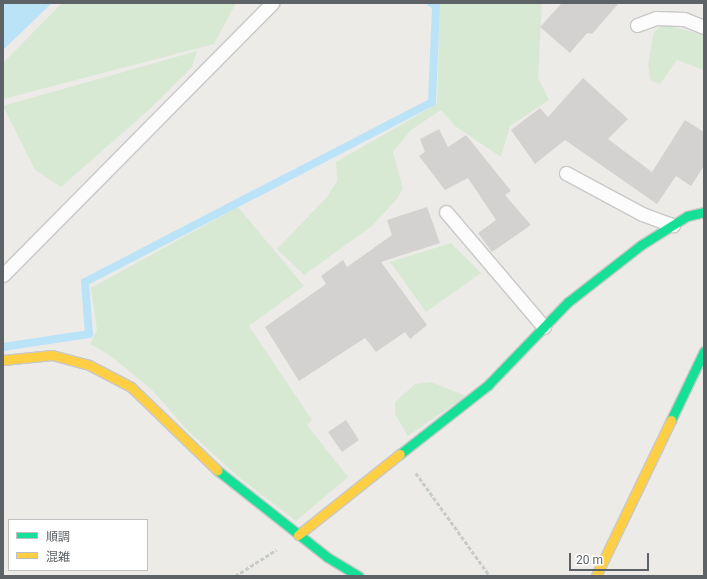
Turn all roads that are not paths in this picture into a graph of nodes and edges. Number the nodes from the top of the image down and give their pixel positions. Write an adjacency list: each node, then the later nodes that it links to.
1 (272, 3): 8 (lane)
2 (636, 25): 3 (lane)
3 (704, 27)
4 (566, 173): 7 (lane)
5 (446, 212): 9 (lane)
6 (704, 212): 7 (street)
7 (673, 225): 9 (street)
8 (3, 275)
9 (544, 327): 12 (street)
10 (704, 351): 14 (street)
11 (3, 360): 12 (street)
12 (298, 534): 13 (street)
13 (359, 576)
14 (596, 576)

